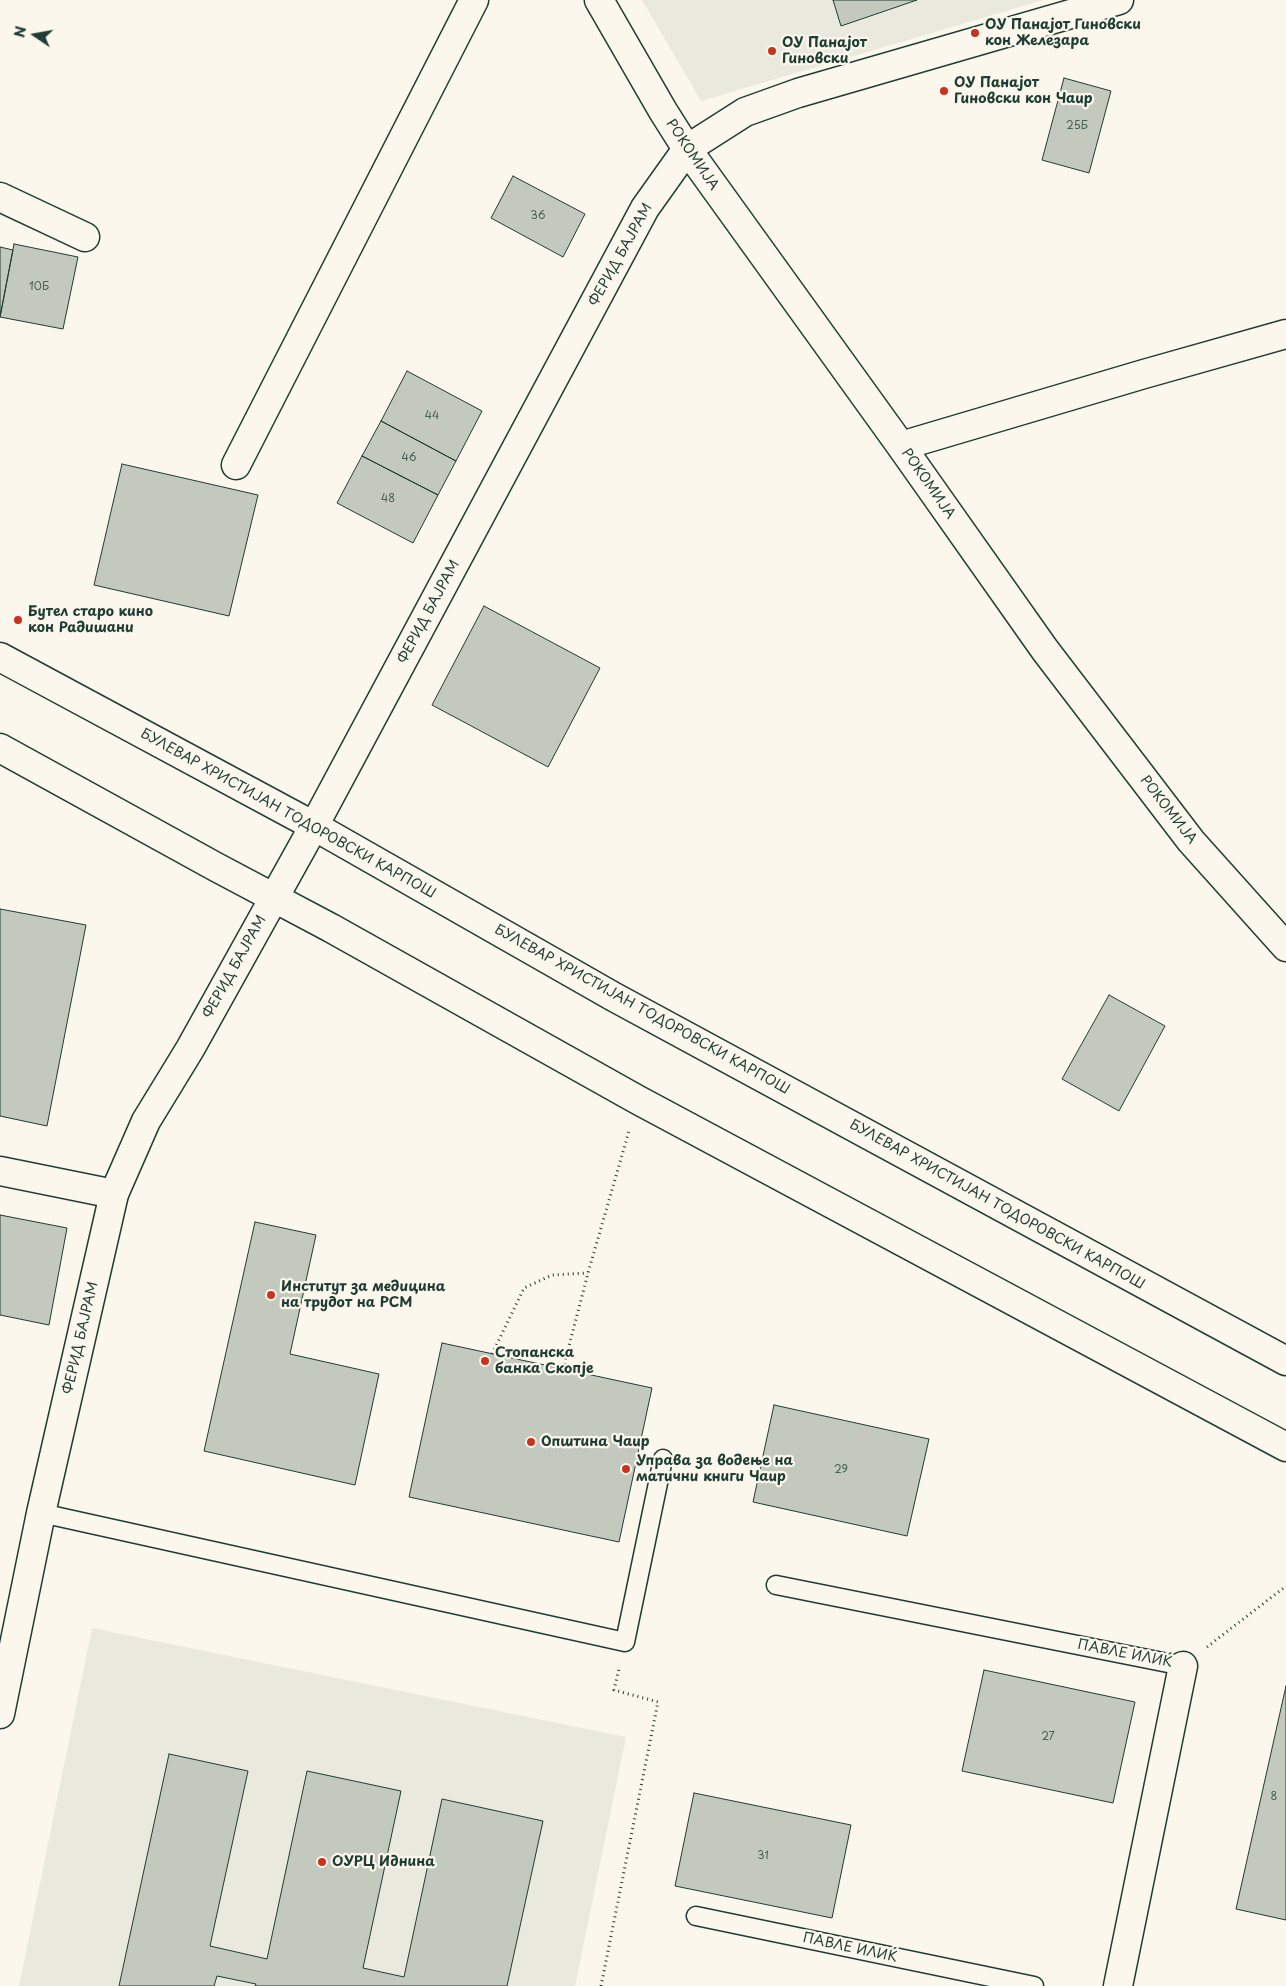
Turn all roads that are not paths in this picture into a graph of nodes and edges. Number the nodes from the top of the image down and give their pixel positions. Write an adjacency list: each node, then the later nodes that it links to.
1 (474, 0): 9 (street)
2 (600, 0): 4 (street, РОКОМИЈА)
3 (1119, 0): 4 (street, ФЕРИД БАЈРАМ)
4 (687, 149): 8 (street, РОКОМИЈА); 12 (street, ФЕРИД БАЈРАМ)
5 (0, 197): 6 (street)
6 (85, 237)
7 (1286, 334): 8 (street)
8 (901, 446): 14 (street, РОКОМИЈА)
9 (236, 464)
10 (0, 657): 12 (street, БУЛЕВАР ХРИСТИЈАН ТОДОРОВСКИ КАРПОШ)
11 (0, 748): 13 (street)
12 (314, 826): 13 (street, ФЕРИД БАЈРАМ); 17 (street, БУЛЕВАР ХРИСТИЈАН ТОДОРОВСКИ КАРПОШ)
13 (274, 897): 16 (street, ФЕРИД БАЈРАМ); 18 (street)
14 (1286, 947)
15 (0, 1171): 16 (street)
16 (114, 1194): 20 (street, ФЕРИД БАЈРАМ)
17 (1286, 1361)
18 (1286, 1447)
19 (663, 1459): 20 (lane)
20 (41, 1513): 23 (street, ФЕРИД БАЈРАМ)
21 (776, 1585): 22 (lane, ПАВЛЕ ИЛИЌ)
22 (1183, 1666): 26 (street, ПАВЛЕ ИЛИЌ)
23 (0, 1714)
24 (696, 1916): 25 (lane, ПАВЛЕ ИЛИЌ)
25 (1034, 1986)
26 (1118, 1986)

